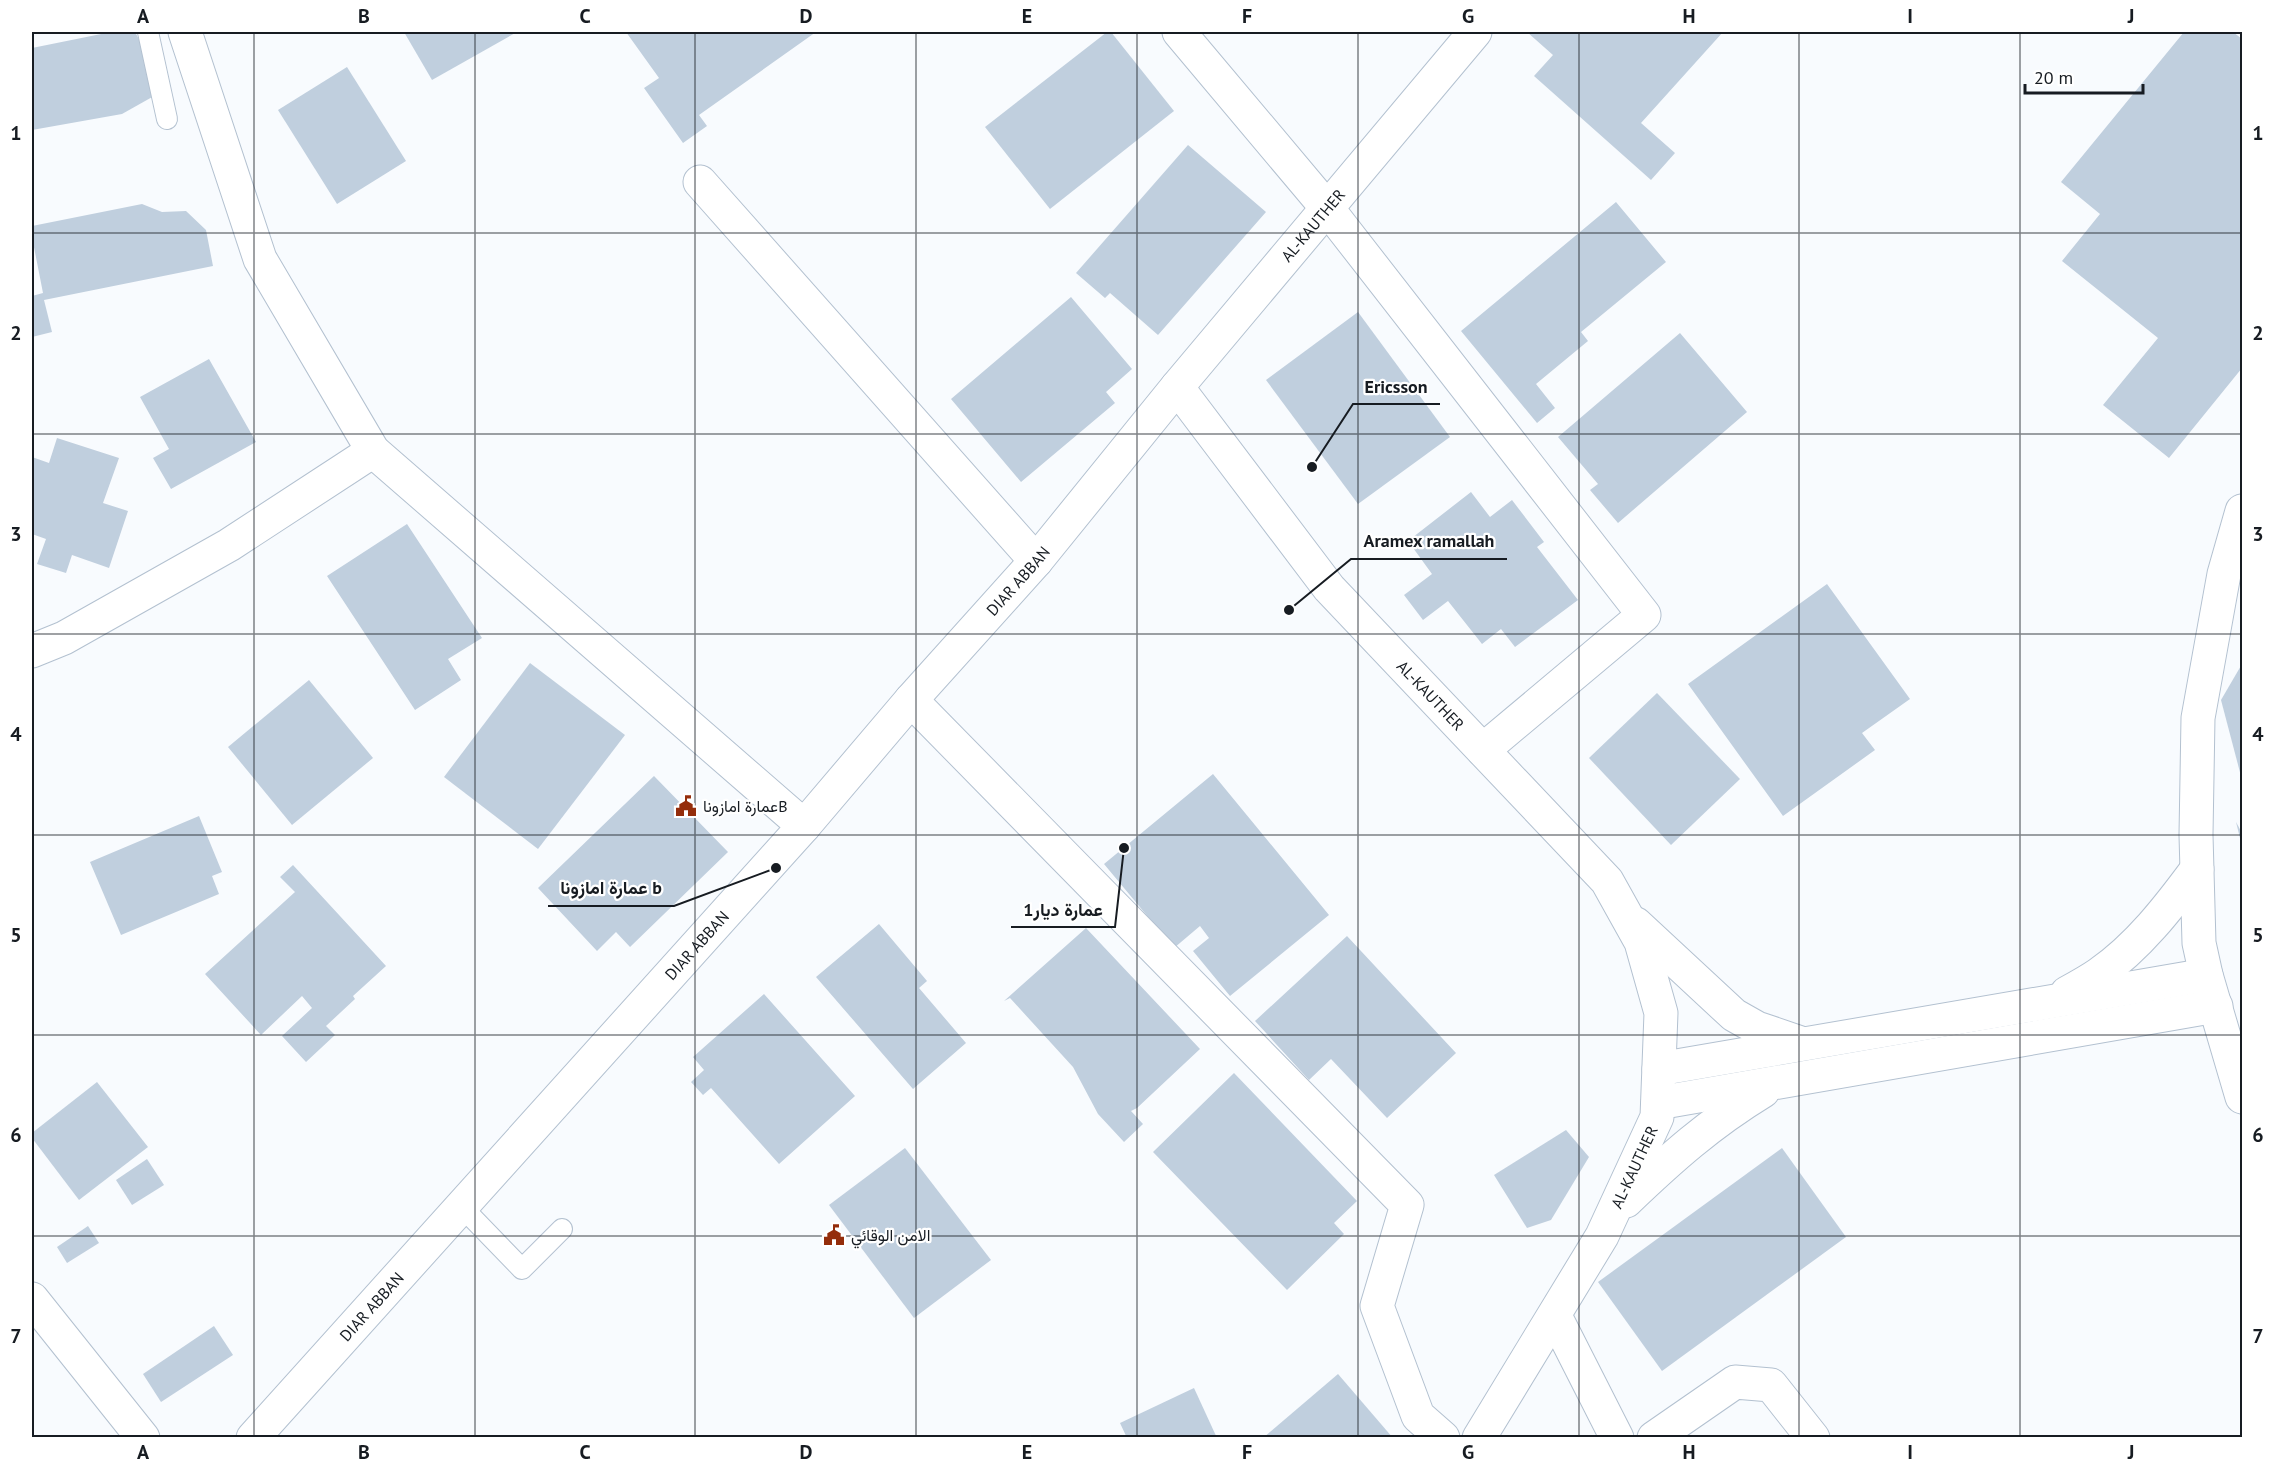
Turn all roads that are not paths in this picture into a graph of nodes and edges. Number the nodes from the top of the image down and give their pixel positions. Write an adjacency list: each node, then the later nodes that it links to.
1 (148, 32): 5 (lane)
2 (185, 32): 9 (street)
3 (1179, 32): 7 (street)
4 (1475, 32): 7 (street, AL-KAUTHER)
5 (167, 119)
6 (700, 182): 11 (street)
7 (1327, 208): 8 (street, AL-KAUTHER); 14 (street)
8 (1177, 387): 11 (street, DIAR ABBAN); 14 (street, AL-KAUTHER)
9 (373, 451): 12 (street); 15 (street)
10 (2242, 511): 16 (street)
11 (1036, 561): 13 (street, DIAR ABBAN)
12 (32, 651)
13 (911, 700): 15 (street, DIAR ABBAN); 33 (street)
14 (1483, 750): 17 (street, AL-KAUTHER)
15 (804, 826): 26 (street, DIAR ABBAN)
16 (2197, 869): 18 (street); 19 (street)
17 (1624, 912): 21 (street); 22 (street, AL-KAUTHER)
18 (2206, 975): 19 (street); 20 (street)
19 (2055, 1000): 21 (street)
20 (2216, 1006): 23 (street); 24 (street)
21 (1802, 1044): 22 (street)
22 (1659, 1069): 25 (street, AL-KAUTHER)
23 (1778, 1082): 25 (street); 27 (street)
24 (2242, 1097)
25 (1658, 1103): 27 (street, AL-KAUTHER)
26 (461, 1206): 28 (lane); 32 (street, DIAR ABBAN)
27 (1612, 1215): 30 (street, AL-KAUTHER)
28 (562, 1229)
29 (32, 1299): 31 (street)
30 (1555, 1316): 34 (street, AL-KAUTHER); 35 (street)
31 (142, 1437)
32 (253, 1437)
33 (1443, 1437)
34 (1479, 1437)
35 (1617, 1437)
36 (1654, 1437): 37 (street)
37 (1813, 1437)

